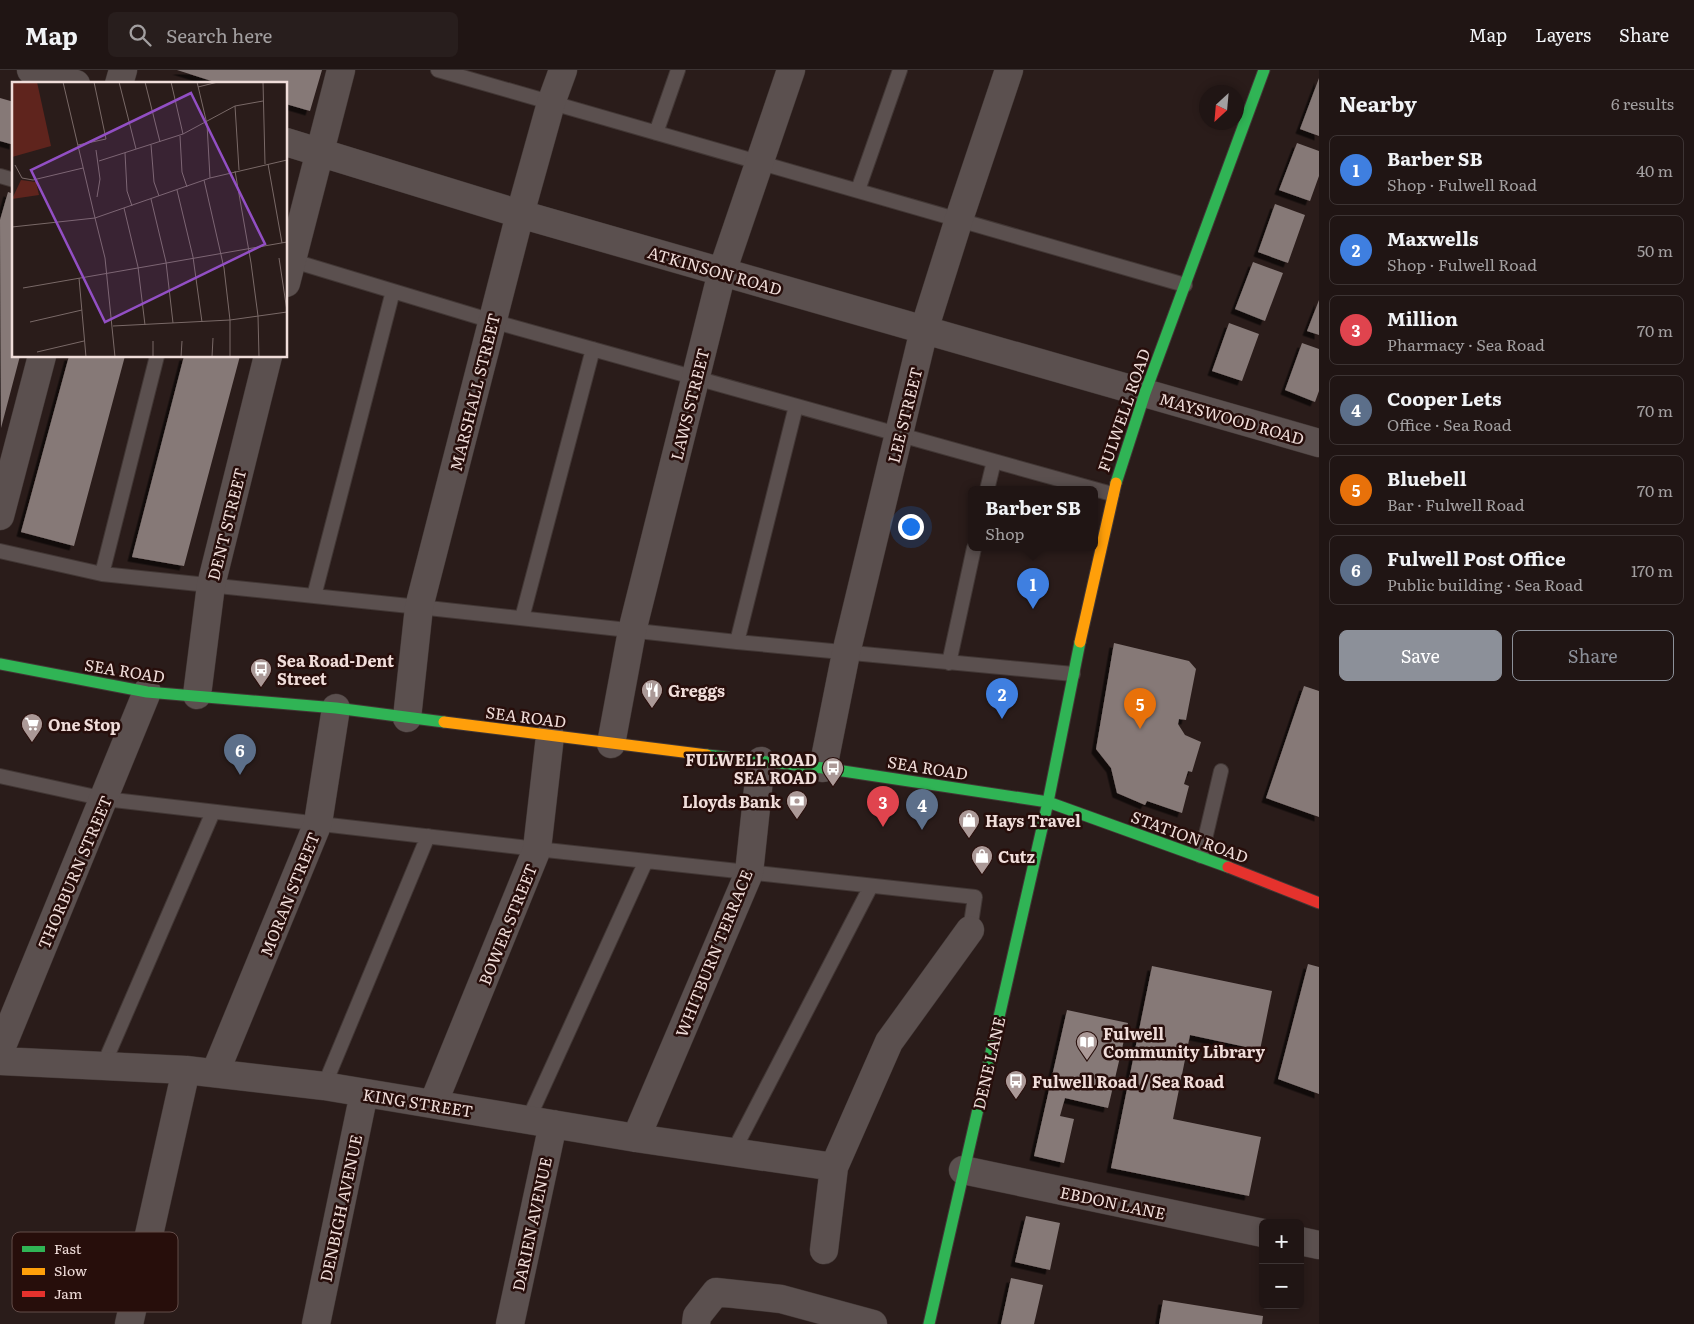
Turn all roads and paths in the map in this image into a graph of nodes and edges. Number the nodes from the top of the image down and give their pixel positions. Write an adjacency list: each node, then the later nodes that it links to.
1 (31, 70): 12 (street)
2 (124, 70): 13 (street)
3 (341, 70): 17 (street)
4 (438, 70): 11 (lane)
5 (563, 70): 14 (street, MARSHALL STREET)
6 (678, 70): 15 (lane)
7 (791, 70): 18 (street, LAWS STREET)
8 (900, 70): 19 (lane)
9 (1009, 70): 21 (street, LEE STREET)
10 (1264, 70): 24 (street, FULWELL ROAD)
11 (456, 72): 14 (lane)
12 (70, 82)
13 (120, 82)
14 (552, 103): 15 (lane); 20 (street, MARSHALL STREET)
15 (656, 133): 18 (lane)
16 (288, 143): 17 (street, ATKINSON ROAD)
17 (319, 151): 20 (street, ATKINSON ROAD); 22 (street)
18 (760, 162): 19 (lane); 23 (street, LAWS STREET)
19 (858, 190): 21 (lane)
20 (520, 214): 23 (street, ATKINSON ROAD); 26 (street, MARSHALL STREET)
21 (959, 218): 24 (lane); 27 (street, LEE STREET)
22 (288, 267): 25 (lane)
23 (722, 272): 27 (street, ATKINSON ROAD); 32 (street, LAWS STREET)
24 (1185, 285): 33 (street, FULWELL ROAD)
25 (393, 291): 26 (lane); 47 (lane)
26 (492, 320): 28 (lane); 48 (street, MARSHALL STREET)
27 (924, 330): 33 (street, ATKINSON ROAD); 35 (street, LEE STREET)
28 (593, 349): 32 (lane); 49 (lane)
29 (41, 358): 42 (street)
30 (156, 358): 45 (lane)
31 (268, 358): 46 (street, DENT STREET)
32 (695, 377): 34 (lane); 50 (street, LAWS STREET)
33 (1145, 393): 36 (street, MAYSWOOD ROAD); 41 (street, FULWELL ROAD)
34 (796, 406): 35 (lane); 51 (lane)
35 (899, 434): 37 (lane); 52 (street, LEE STREET)
36 (1319, 443)
37 (994, 461): 38 (lane); 39 (lane)
38 (988, 486)
39 (1083, 486)
40 (1098, 490): 41 (lane)
41 (1112, 494): 55 (street, FULWELL ROAD)
42 (0, 516)
43 (0, 551): 45 (lane)
44 (973, 551): 53 (lane)
45 (102, 574): 46 (lane)
46 (211, 585): 47 (lane); 57 (street, DENT STREET)
47 (314, 596): 48 (lane)
48 (419, 607): 49 (lane); 59 (street, MARSHALL STREET)
49 (522, 618): 50 (lane)
50 (632, 631): 51 (lane); 61 (street, LAWS STREET)
51 (737, 642): 52 (lane)
52 (846, 653): 53 (lane); 63 (street, LEE STREET)
53 (948, 663): 55 (lane)
54 (0, 664): 56 (street, SEA ROAD)
55 (1072, 674): 67 (street, FULWELL ROAD)
56 (147, 692): 57 (street, SEA ROAD); 66 (street, THORBURN STREET)
57 (197, 695): 58 (street, SEA ROAD)
58 (336, 708): 59 (street, SEA ROAD); 69 (street, MORAN STREET)
59 (407, 718): 60 (street, SEA ROAD)
60 (550, 736): 61 (street, SEA ROAD); 71 (street, BOWER STREET)
61 (611, 744): 62 (street, SEA ROAD)
62 (761, 760): 63 (street, SEA ROAD); 74 (street, WHITBURN TERRACE)
63 (823, 768): 67 (street, SEA ROAD)
64 (1221, 772): 72 (lane)
65 (0, 776): 66 (lane)
66 (105, 799): 68 (lane); 78 (street, THORBURN STREET)
67 (1048, 802): 72 (street, STATION ROAD); 90 (street, DENE LANE)
68 (213, 812): 69 (lane); 80 (lane)
69 (318, 823): 70 (lane); 82 (street, MORAN STREET)
70 (428, 836): 71 (lane); 83 (lane)
71 (537, 849): 73 (lane); 85 (street, BOWER STREET)
72 (1201, 856): 76 (street, STATION ROAD)
73 (646, 861): 74 (lane); 86 (lane)
74 (750, 873): 75 (lane); 87 (street, WHITBURN TERRACE)
75 (870, 886): 77 (lane); 88 (lane)
76 (1319, 903)
77 (970, 930): 89 (street)
78 (0, 1051)
79 (0, 1061): 80 (street, KING STREET)
80 (103, 1066): 81 (street, KING STREET)
81 (186, 1070): 82 (street, KING STREET); 91 (street)
82 (215, 1073): 83 (street, KING STREET)
83 (324, 1086): 84 (street, KING STREET)
84 (364, 1093): 85 (street, KING STREET); 96 (street, DENBIGH AVENUE)
85 (434, 1104): 86 (street, KING STREET)
86 (541, 1122): 87 (street, KING STREET); 97 (street, DARIEN AVENUE)
87 (636, 1138): 88 (street, KING STREET)
88 (733, 1152): 89 (street, KING STREET)
89 (834, 1167): 95 (street)
90 (963, 1170): 92 (street, EBDON LANE); 100 (street, DENE LANE)
91 (150, 1232)
92 (1259, 1232)
93 (1304, 1242): 94 (street)
94 (1319, 1245)
95 (824, 1250)
96 (316, 1324)
97 (510, 1324)
98 (696, 1324): 99 (street)
99 (873, 1324)
100 (929, 1324)

